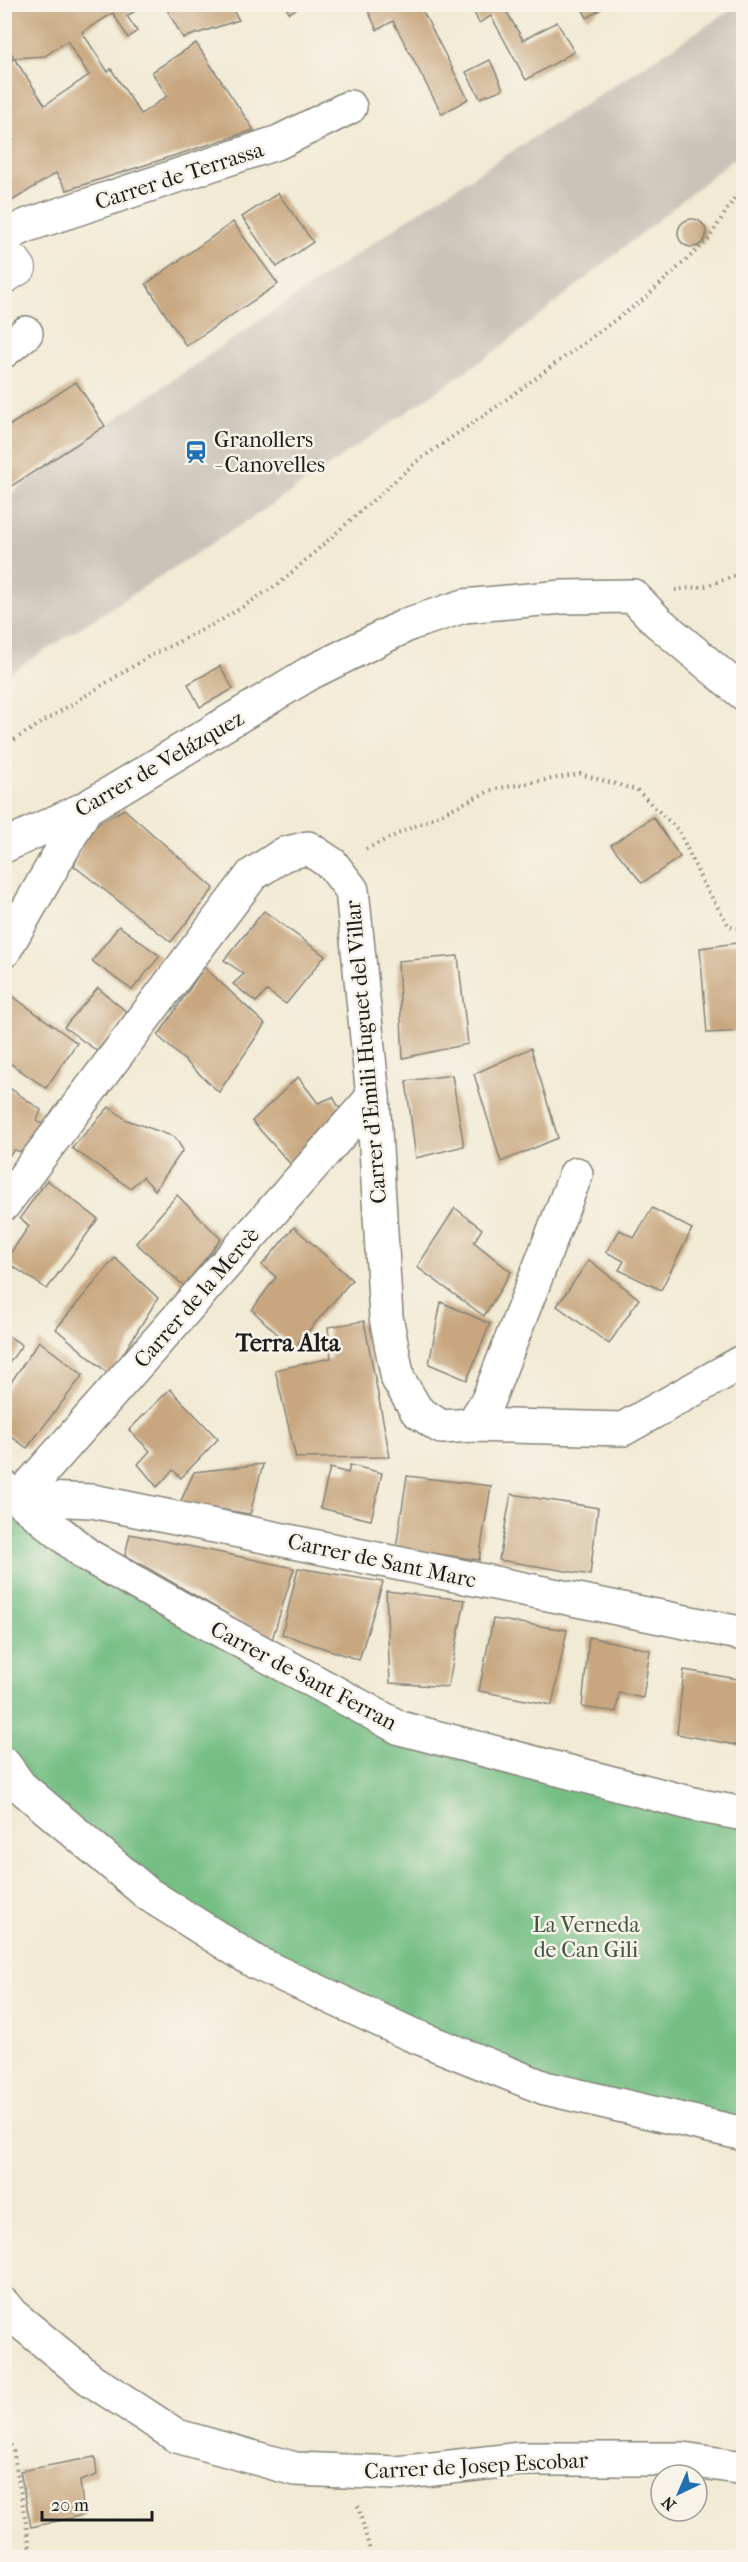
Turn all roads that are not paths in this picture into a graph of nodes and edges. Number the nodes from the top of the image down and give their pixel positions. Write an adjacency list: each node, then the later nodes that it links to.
1 (350, 107): 2 (street, Carrer de Terrassa)
2 (4, 236)
3 (4, 267): 4 (street)
4 (4, 278)
5 (744, 694): 6 (street, Carrer de Velázquez)
6 (86, 808): 7 (street, Carrer de Velázquez); 8 (street)
7 (4, 846)
8 (4, 951)
9 (373, 1097): 11 (street, Carrer d'Emili Huguet del Villar); 13 (street, Carrer d'Emili Huguet del Villar); 14 (street, Carrer de la Mercè)
10 (576, 1174): 13 (street)
11 (4, 1204)
12 (744, 1361): 13 (street, Carrer d'Emili Huguet del Villar)
13 (472, 1425)
14 (12, 1493): 15 (street, Carrer de Sant Marc); 17 (street, Carrer de Sant Ferran)
15 (744, 1634)
16 (4, 1764): 18 (street)
17 (744, 1814)
18 (744, 2134)
19 (7, 2314): 20 (street, Carrer de Josep Escobar)
20 (744, 2468)

